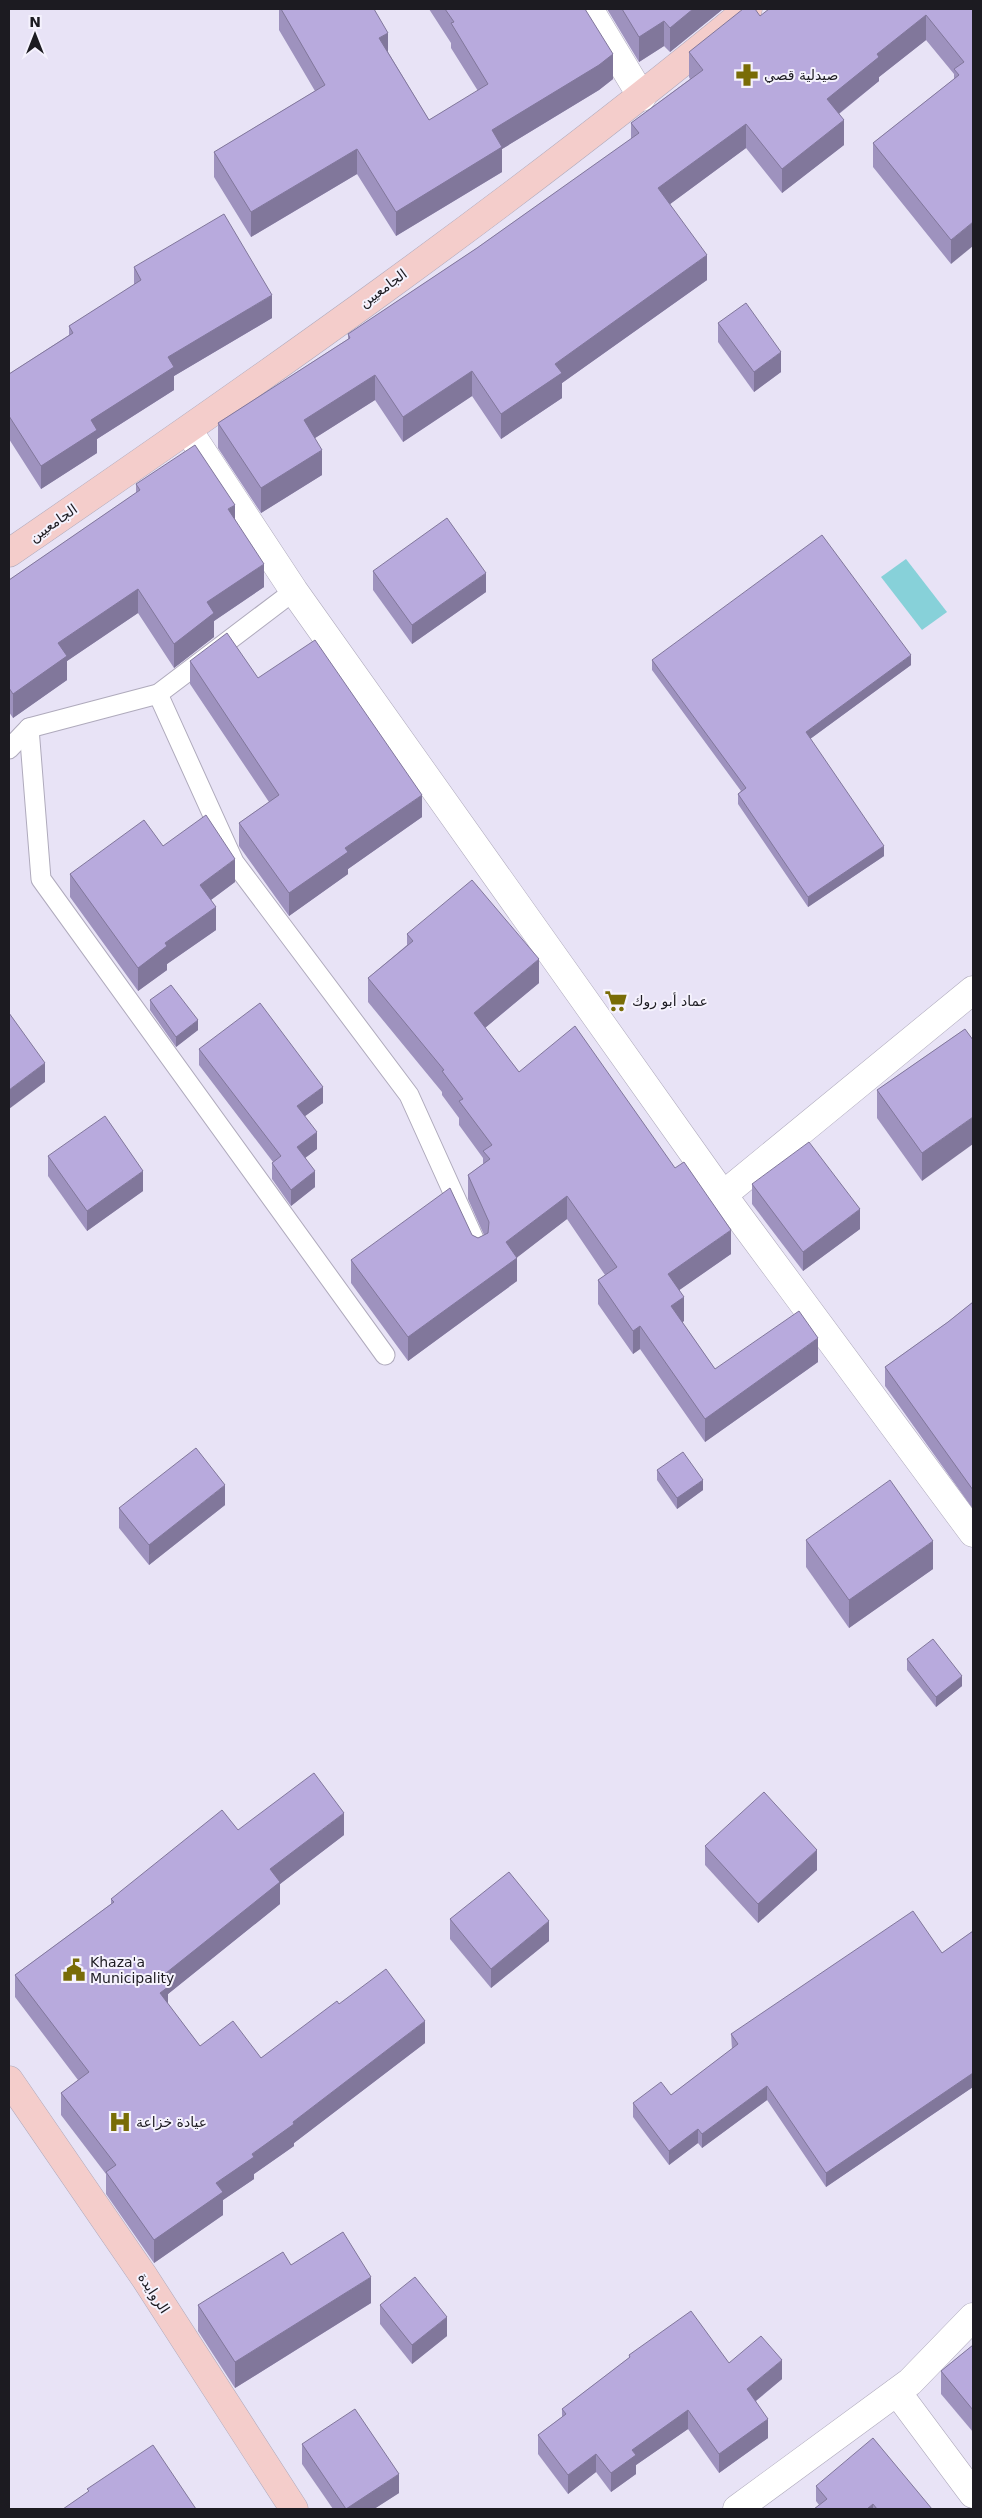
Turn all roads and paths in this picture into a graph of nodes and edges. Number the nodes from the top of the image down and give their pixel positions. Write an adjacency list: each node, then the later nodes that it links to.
1 (589, 9): 3 (street)
2 (748, 9): 3 (street, الجامعيين)
3 (642, 97): 4 (street, الجامعيين)
4 (188, 430): 5 (street, الجامعيين); 6 (street)
5 (9, 553)
6 (294, 592): 7 (lane); 11 (street)
7 (158, 694): 8 (lane); 12 (lane)
8 (29, 728): 9 (lane); 13 (lane)
9 (9, 749)
10 (973, 990): 11 (street)
11 (723, 1195): 14 (street)
12 (479, 1250)
13 (385, 1355)
14 (973, 1533)
15 (9, 2080): 19 (street, الروايدة)
16 (973, 2317): 17 (street)
17 (897, 2392): 18 (street); 20 (street)
18 (973, 2494)
19 (294, 2509)
20 (737, 2509)

